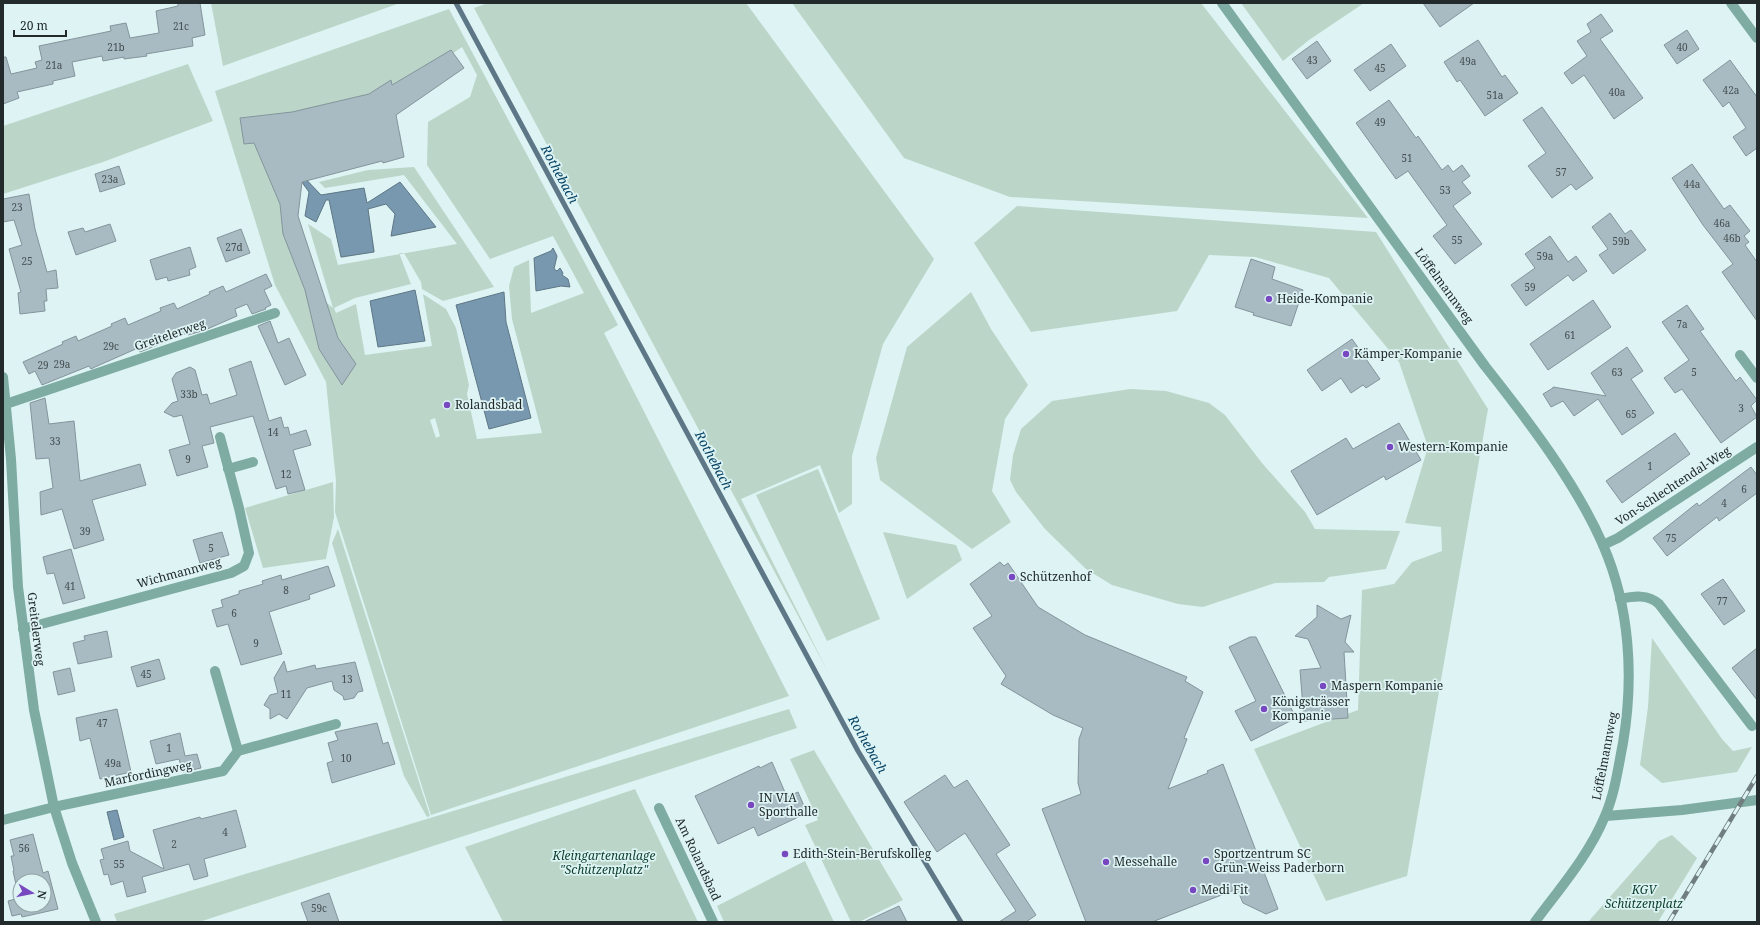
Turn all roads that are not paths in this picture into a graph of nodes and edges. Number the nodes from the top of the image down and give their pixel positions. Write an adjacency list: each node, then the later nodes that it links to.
1 (1222, 3): 14 (street, Löffelmannweg)
2 (1731, 3): 3 (street)
3 (1757, 38)
4 (275, 313): 9 (street, Greitelerweg)
5 (1740, 355): 7 (street)
6 (3, 377): 8 (street, Greitelerweg)
7 (1757, 378)
8 (4, 392): 9 (street, Greitelerweg)
9 (6, 404): 16 (street, Greitelerweg)
10 (220, 437): 13 (street, Wichmannweg)
11 (1757, 447): 14 (street, Von-Schlechtendal-Weg)
12 (253, 462): 13 (street)
13 (228, 469): 16 (street, Wichmannweg)
14 (1603, 546): 15 (street, Löffelmannweg)
15 (1620, 598): 19 (street); 24 (street, Löffelmannweg)
16 (23, 629): 22 (street, Greitelerweg)
17 (216, 671): 20 (street)
18 (336, 724): 20 (street)
19 (1752, 726)
20 (238, 751): 22 (street, Marfordingweg)
21 (1757, 800): 24 (street)
22 (54, 807): 25 (street); 26 (street, Greitelerweg)
23 (659, 808): 27 (street, Am Rolandsbad)
24 (1606, 816): 28 (street, Löffelmannweg)
25 (3, 820)
26 (96, 922)
27 (713, 922)
28 (1535, 922)

